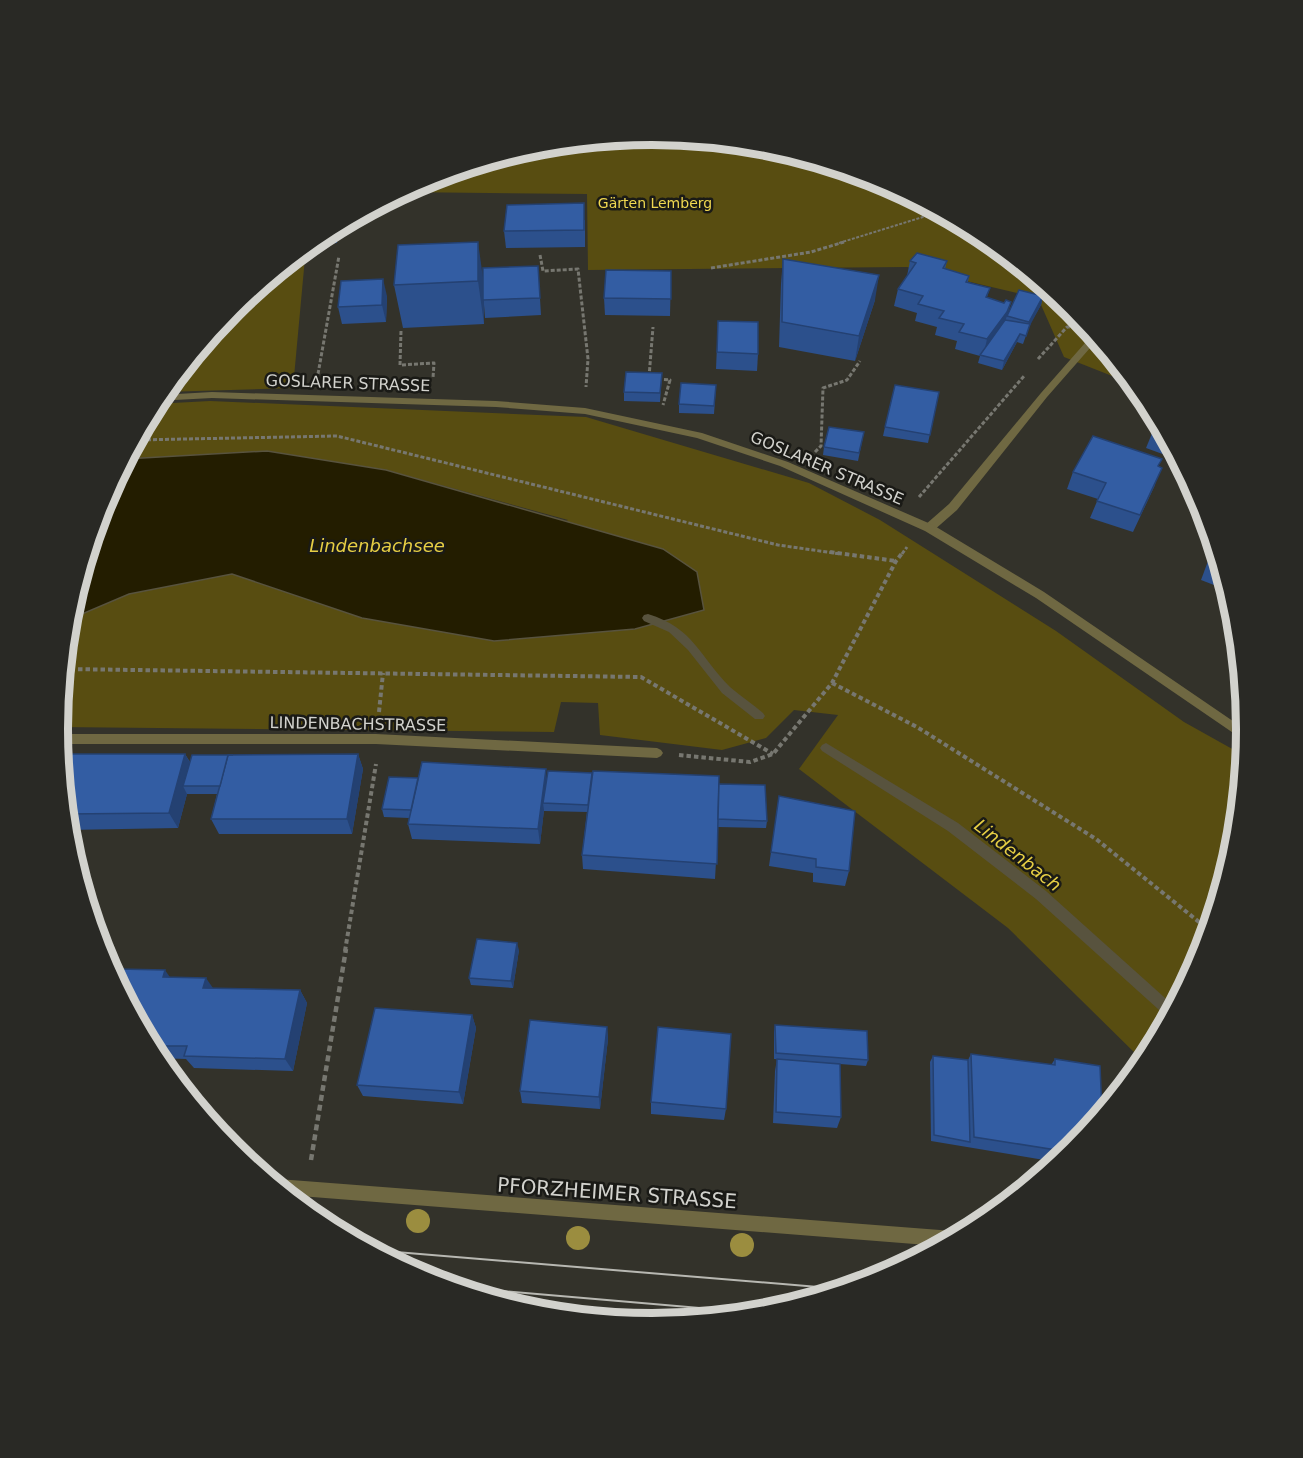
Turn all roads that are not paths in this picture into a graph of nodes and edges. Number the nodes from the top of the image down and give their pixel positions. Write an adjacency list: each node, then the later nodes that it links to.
1 (1090, 343): 3 (street)
2 (171, 397): 3 (street, GOSLARER STRASSE)
3 (929, 528): 4 (street, GOSLARER STRASSE)
4 (1236, 730)
5 (68, 739): 6 (street, LINDENBACHSTRASSE)
6 (657, 753)
7 (292, 1189): 8 (street, PFORZHEIMER STRASSE)
8 (938, 1238)

